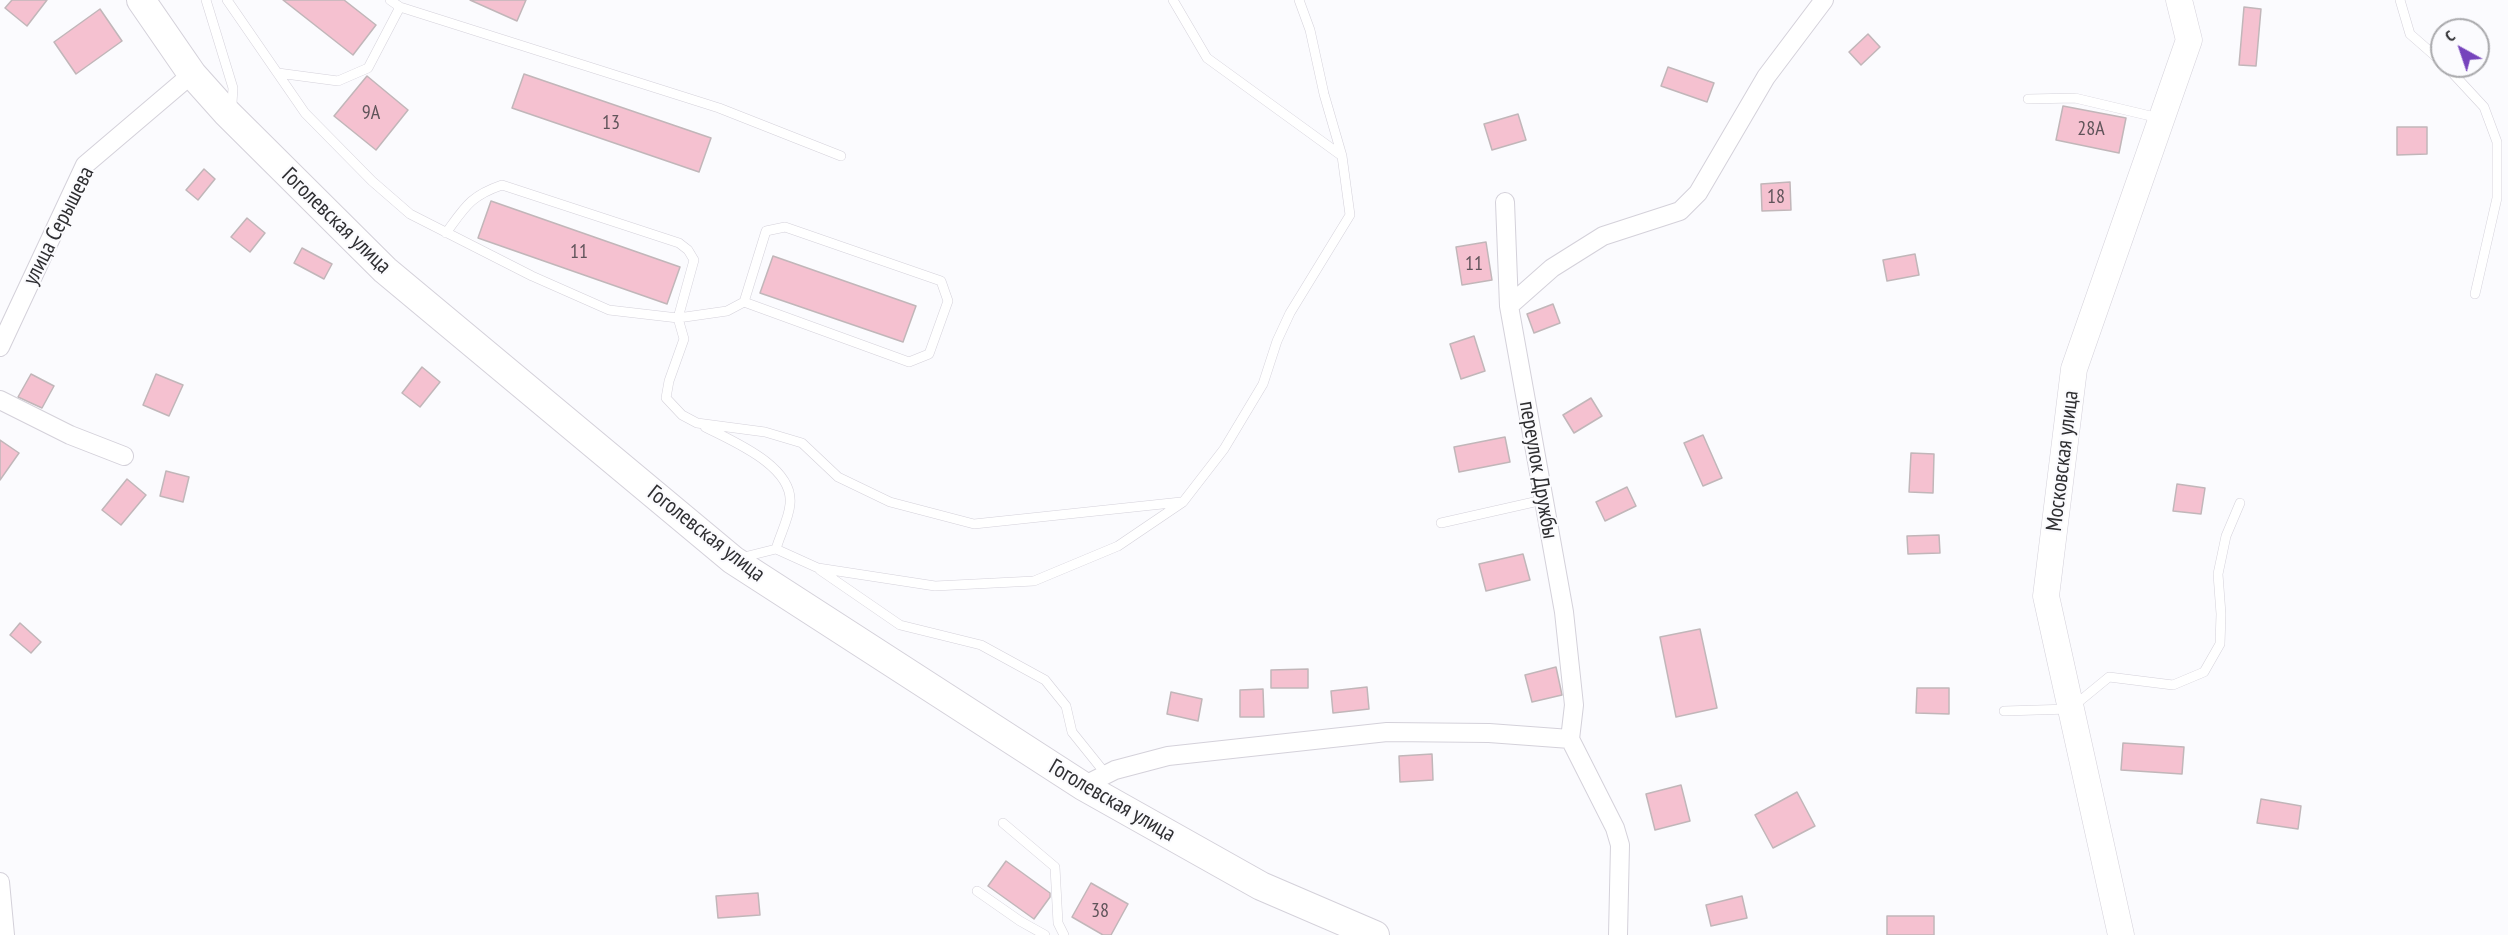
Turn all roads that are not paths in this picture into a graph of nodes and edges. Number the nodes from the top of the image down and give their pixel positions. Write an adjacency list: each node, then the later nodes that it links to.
1 (141, 0): 13 (main road, Гоголевская улица)
2 (206, 0): 16 (lane)
3 (227, 0): 12 (lane)
4 (390, 0): 10 (lane)
5 (1173, 0): 19 (lane)
6 (1299, 0): 19 (lane)
7 (1824, 0): 24 (street)
8 (2179, 0): 17 (street, Московская улица)
9 (2400, 0): 11 (lane)
10 (400, 7): 12 (lane); 18 (lane)
11 (2430, 52)
12 (278, 73): 21 (lane)
13 (192, 74): 16 (main road, Гоголевская улица); 26 (street, улица Серышева)
14 (2457, 78): 22 (lane)
15 (2028, 99): 17 (lane)
16 (226, 112): 35 (main road, Гоголевская улица)
17 (2162, 119): 37 (street, Московская улица)
18 (841, 156)
19 (1342, 156): 31 (lane)
20 (1505, 202): 24 (street, переулок Дружбы)
21 (446, 233): 25 (lane); 25 (lane)
22 (2475, 294)
23 (744, 302): 23 (lane); 25 (lane)
24 (1509, 306): 30 (street, переулок Дружбы)
25 (678, 318): 28 (lane)
26 (0, 347)
27 (0, 400): 29 (street)
28 (697, 423): 31 (lane); 34 (lane)
29 (124, 456)
30 (1543, 500): 33 (lane); 39 (street, переулок Дружбы)
31 (1183, 502): 36 (lane)
32 (2240, 502): 37 (lane)
33 (1441, 523)
34 (776, 549): 35 (lane); 36 (lane)
35 (733, 560): 40 (main road, Гоголевская улица)
36 (818, 568): 40 (lane)
37 (2070, 709): 38 (lane); 49 (street, Московская улица)
38 (2004, 711)
39 (1570, 739): 40 (street); 48 (street)
40 (1094, 780): 47 (main road, Гоголевская улица)
41 (1003, 823): 46 (lane)
42 (0, 882): 44 (street)
43 (977, 891): 45 (lane)
44 (5, 935)
45 (1045, 935)
46 (1064, 935)
47 (1373, 935)
48 (1618, 935)
49 (2121, 935)

